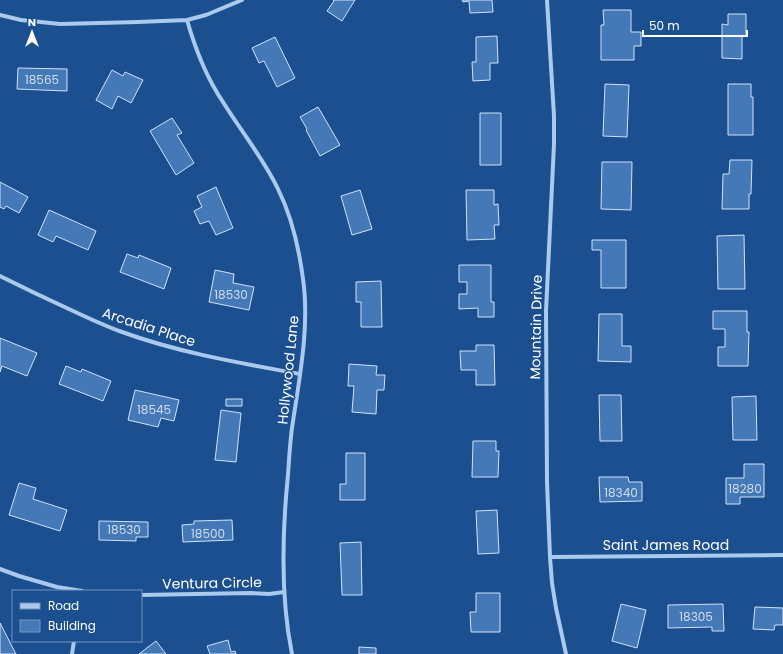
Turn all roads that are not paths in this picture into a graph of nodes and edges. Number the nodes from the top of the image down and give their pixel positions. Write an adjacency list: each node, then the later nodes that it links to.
1 (242, 0): 4 (street)
2 (547, 0): 8 (street, Mountain Drive)
3 (0, 15): 4 (street)
4 (187, 20): 6 (street, Hollywood Lane)
5 (0, 276): 6 (street, Arcadia Place)
6 (300, 374): 11 (street, Hollywood Lane)
7 (783, 556): 8 (street, Saint James Road)
8 (550, 557): 16 (street, Mountain Drive)
9 (0, 570): 10 (street)
10 (76, 590)
11 (284, 592): 12 (street, Ventura Circle); 15 (street, Hollywood Lane)
12 (142, 595)
13 (74, 642): 14 (street)
14 (72, 654)
15 (292, 654)
16 (566, 654)

